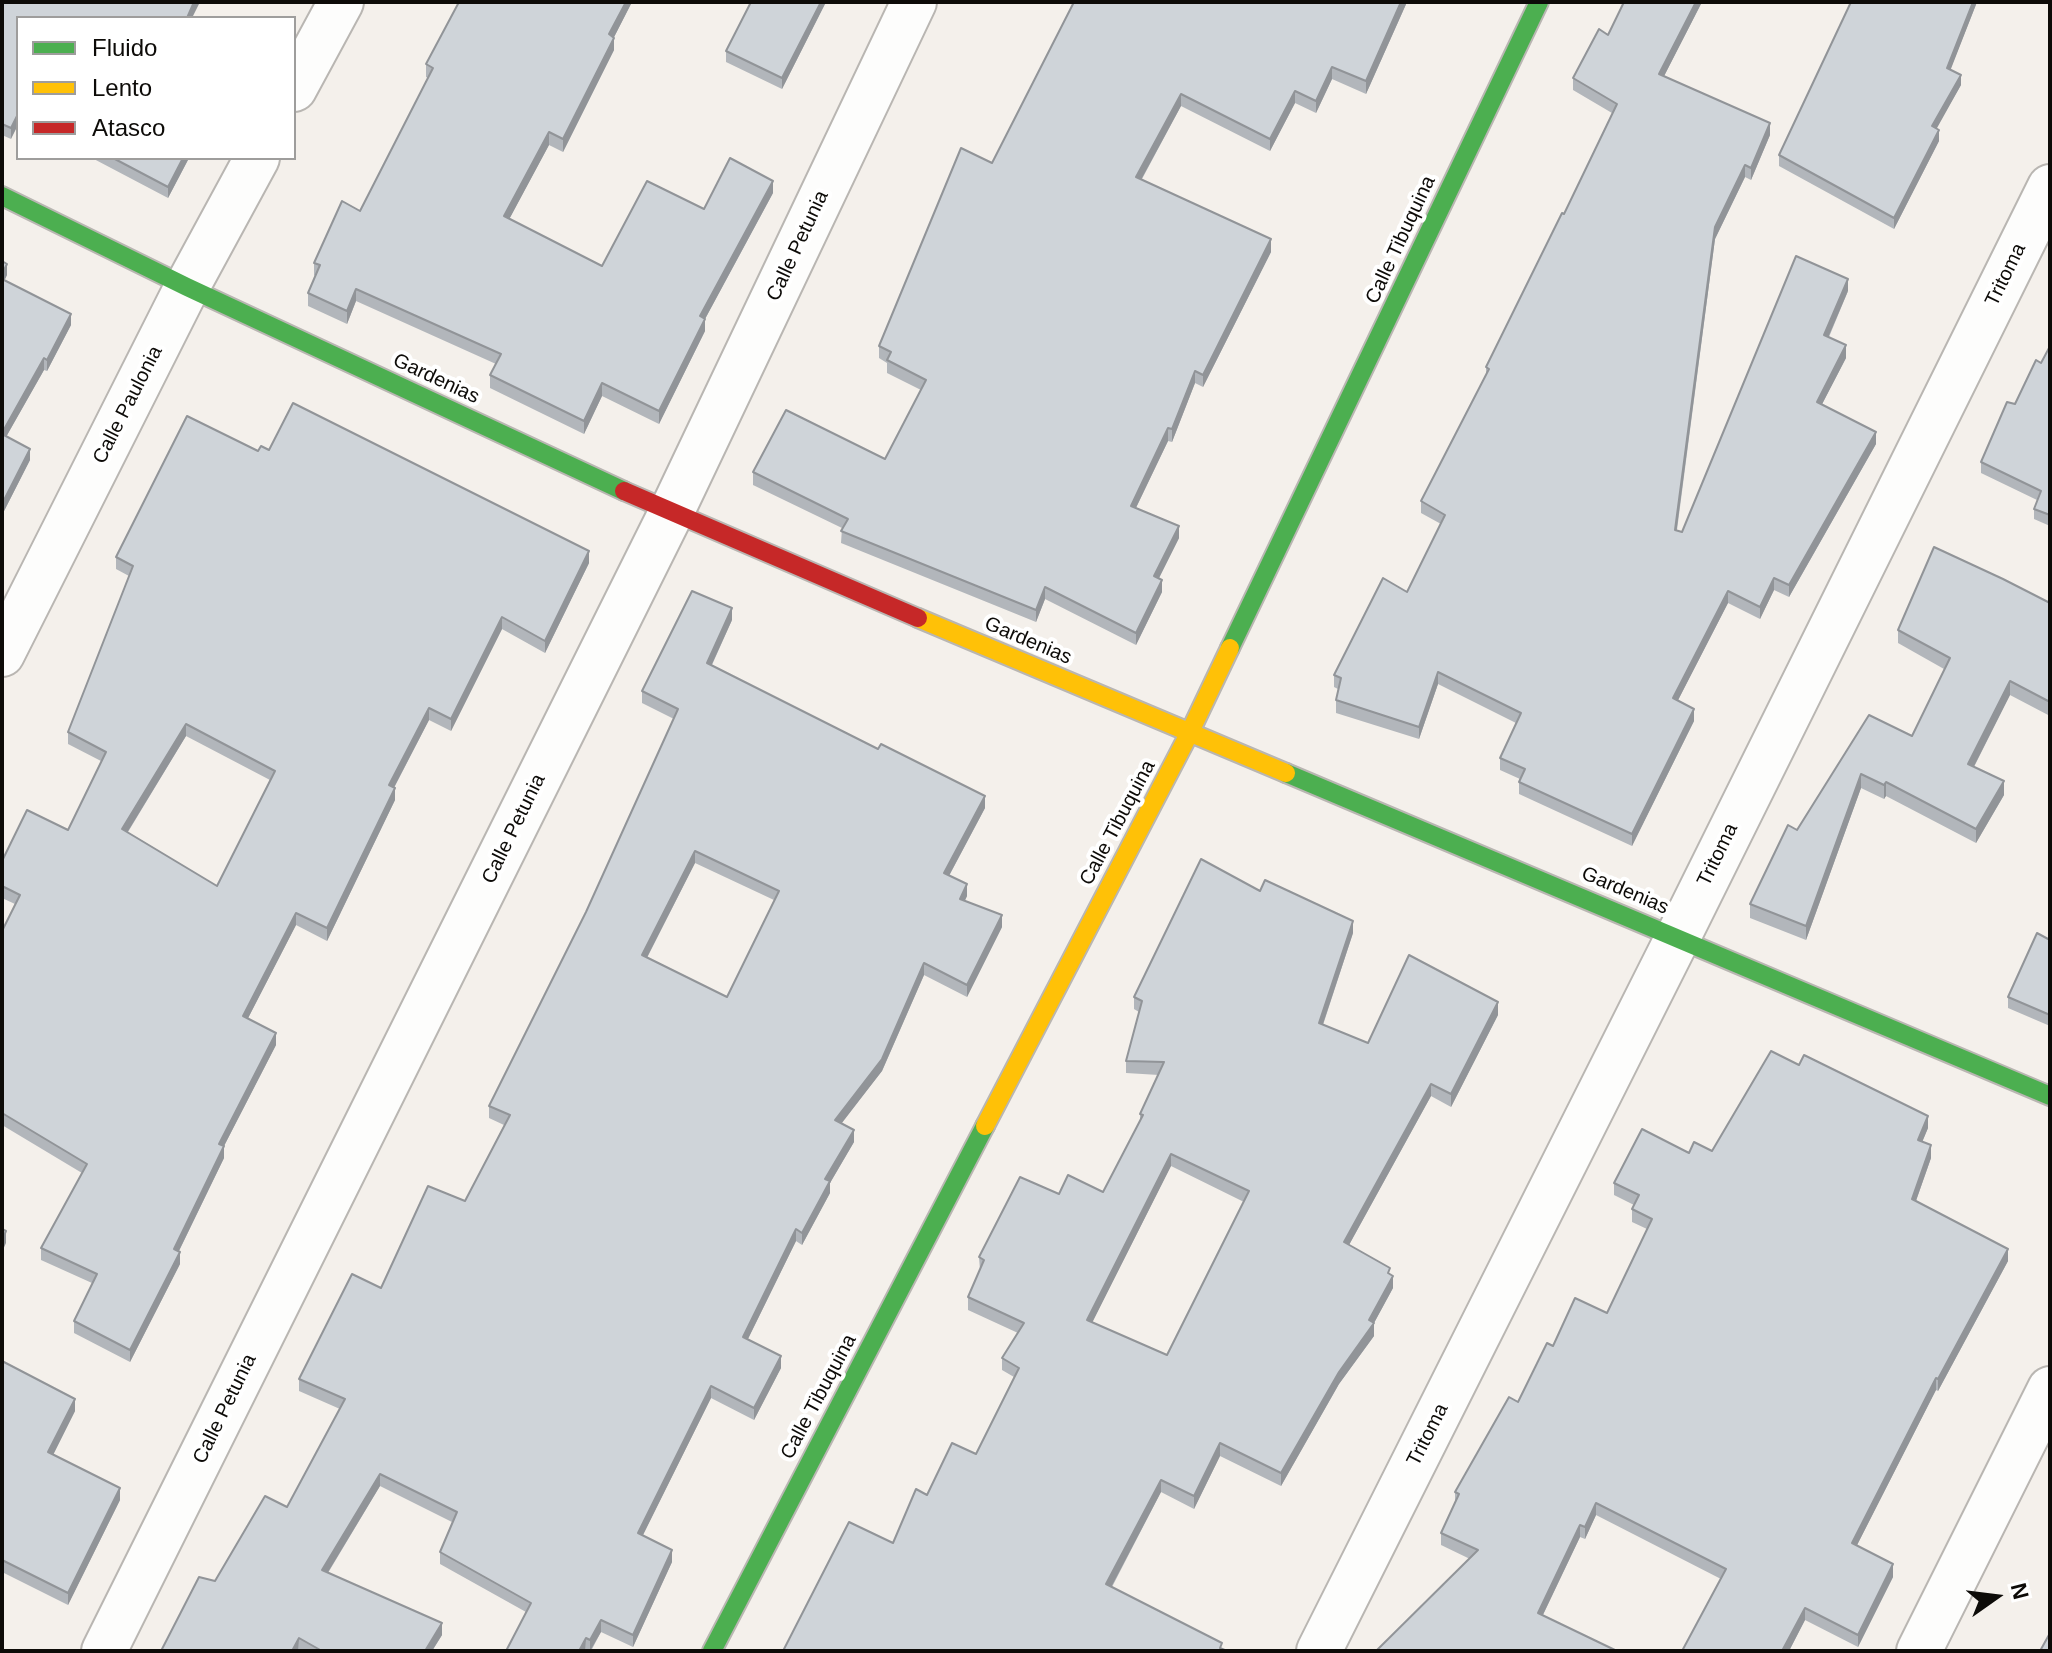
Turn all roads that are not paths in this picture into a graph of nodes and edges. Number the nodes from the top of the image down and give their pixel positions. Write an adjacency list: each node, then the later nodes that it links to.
1 (341, 2): 4 (street)
2 (914, 2): 9 (street, Calle Petunia)
3 (1539, 2): 11 (street, Calle Tibuquina)
4 (296, 85)
5 (256, 160): 8 (street, Calle Paulonia)
6 (2050, 187): 12 (street, Tritoma)
7 (2, 196): 8 (street, Gardenias)
8 (187, 287): 9 (street, Gardenias); 10 (street, Calle Paulonia)
9 (671, 513): 11 (street, Gardenias); 15 (street, Calle Petunia)
10 (2, 654)
11 (1189, 734): 12 (street, Gardenias); 16 (street, Calle Tibuquina)
12 (1678, 937): 13 (street, Gardenias); 17 (street, Tritoma)
13 (2050, 1096)
14 (2050, 1389): 18 (street)
15 (104, 1651)
16 (712, 1651)
17 (1319, 1651)
18 (1919, 1651)

